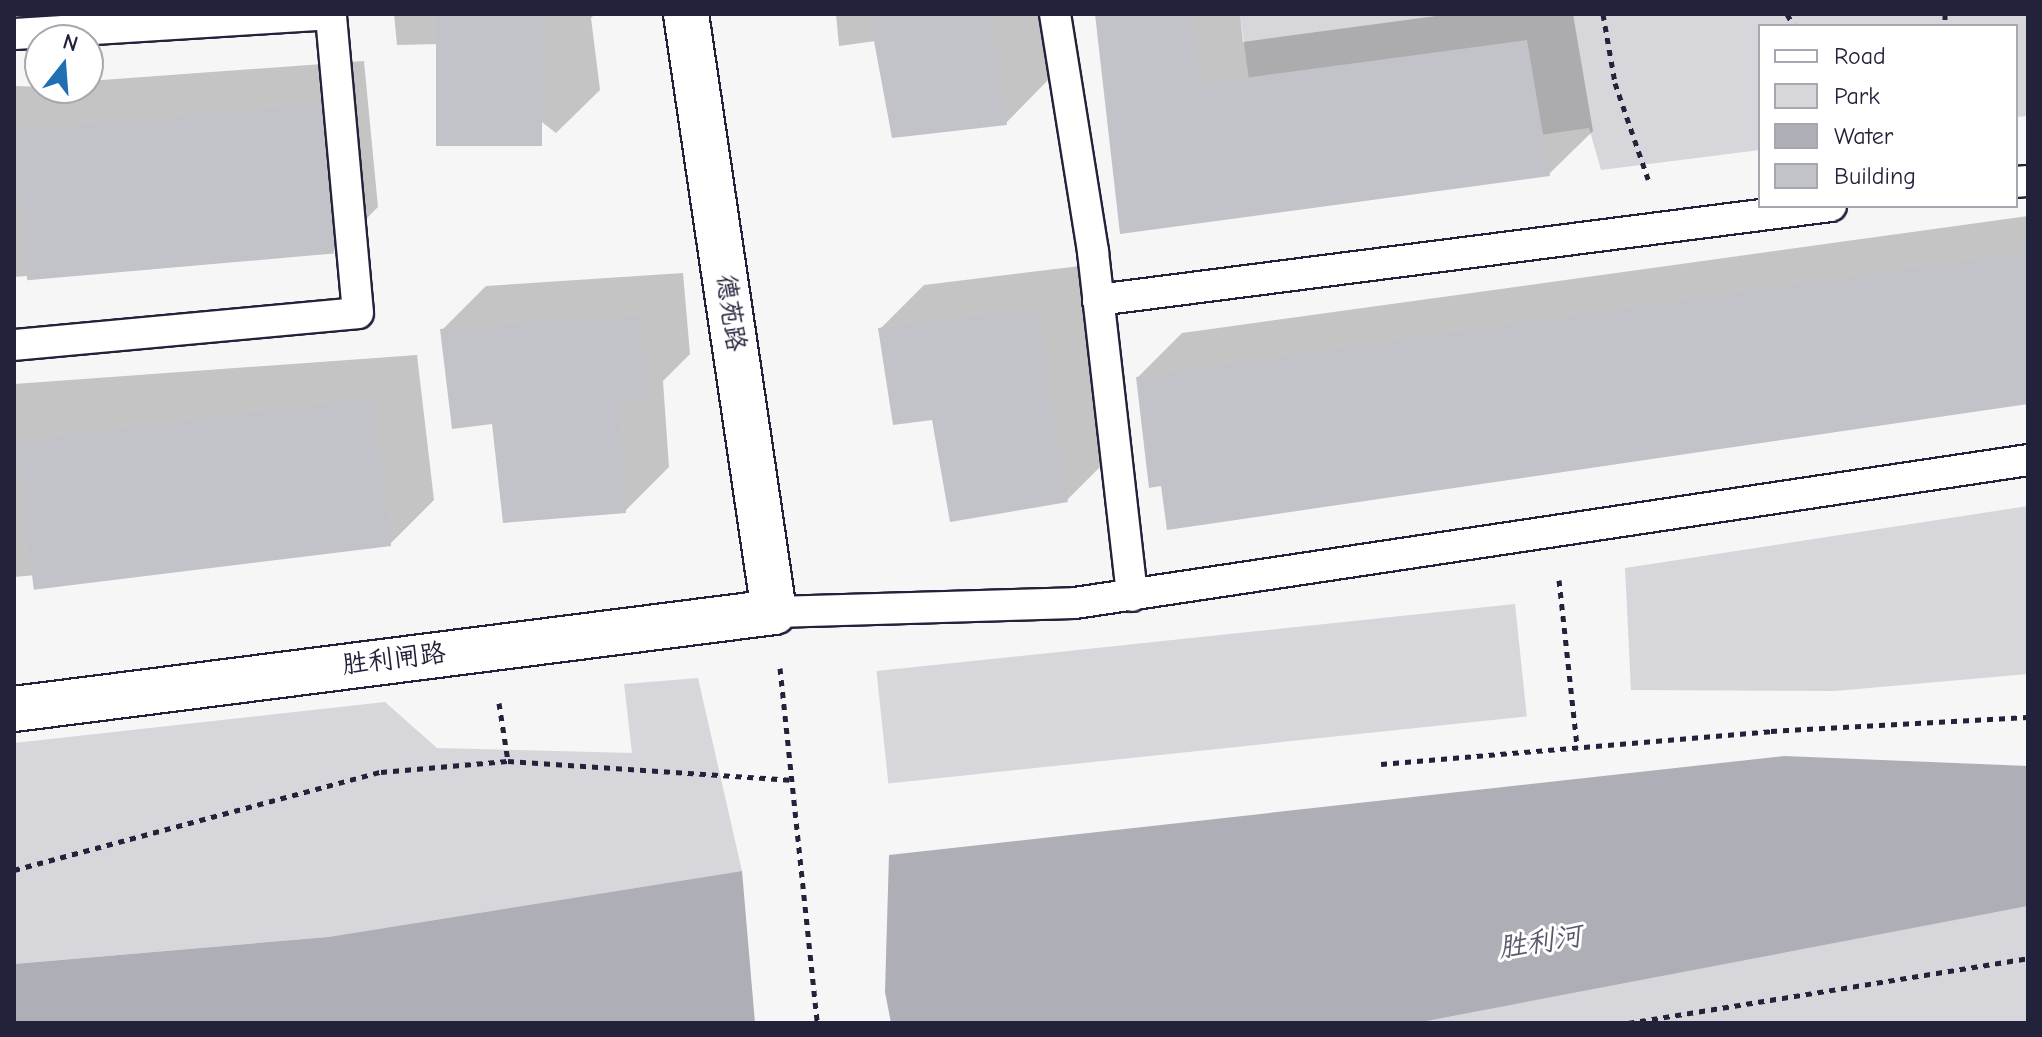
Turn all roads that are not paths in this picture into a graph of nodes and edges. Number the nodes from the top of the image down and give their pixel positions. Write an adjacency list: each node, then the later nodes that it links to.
1 (330, 14): 4 (lane); 7 (lane)
2 (686, 14): 10 (street, 德苑路)
3 (1055, 14): 6 (lane)
4 (14, 34)
5 (1815, 208): 6 (lane)
6 (1098, 300): 9 (lane)
7 (14, 345)
8 (2028, 460): 9 (lane)
9 (1132, 596): 10 (lane)
10 (774, 612): 11 (street, 胜利闸路)
11 (14, 709)

